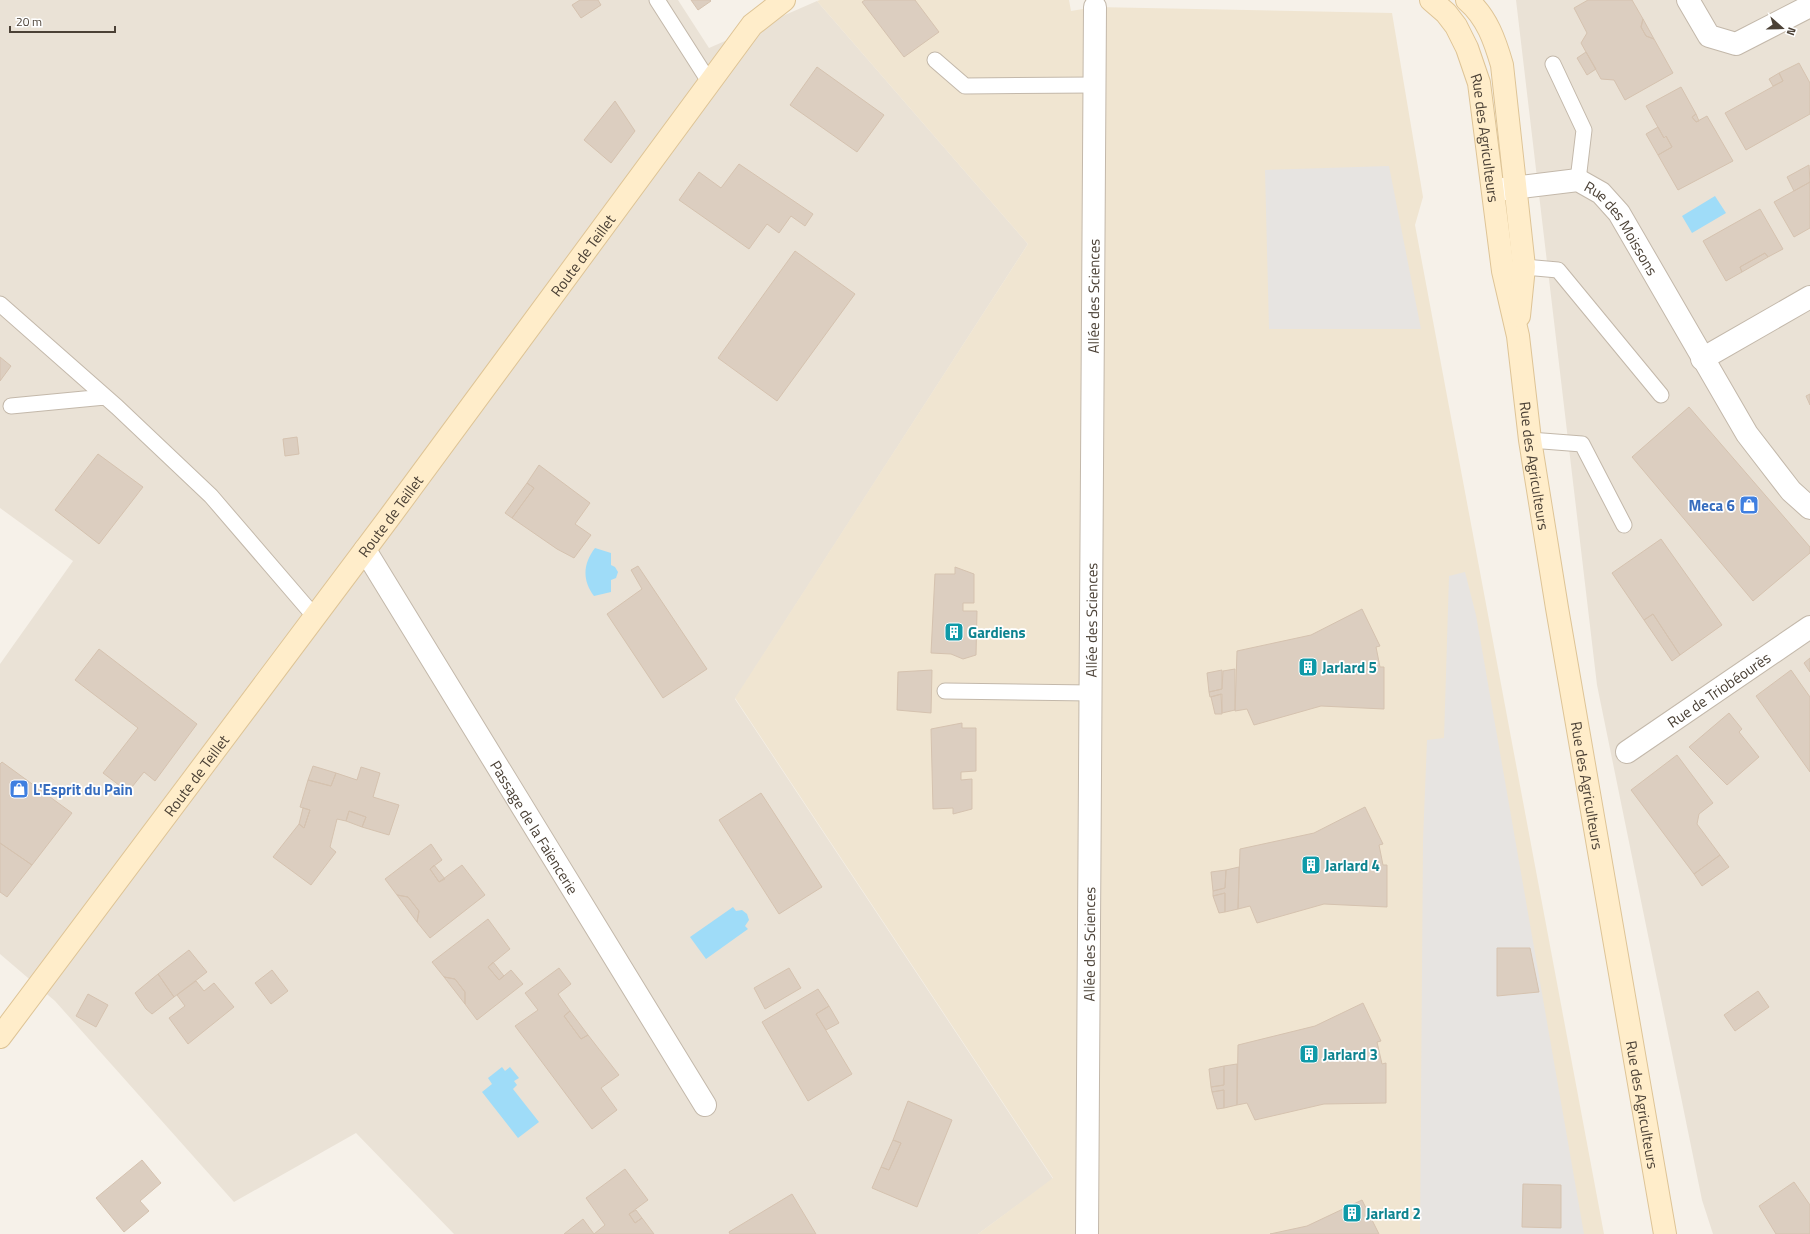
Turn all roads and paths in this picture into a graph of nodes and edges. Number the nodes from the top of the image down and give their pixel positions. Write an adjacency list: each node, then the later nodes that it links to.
1 (657, 0): 10 (lane)
2 (784, 0): 10 (street, Route de Teillet)
3 (1431, 0): 14 (street, Rue des Agriculteurs)
4 (1467, 0): 13 (street, Rue des Agriculteurs)
5 (1688, 0): 7 (street)
6 (1095, 2): 11 (street, Allée des Sciences)
7 (1810, 6)
8 (935, 60): 11 (lane)
9 (1553, 64): 12 (lane)
10 (710, 83): 27 (street, Route de Teillet)
11 (1094, 85): 31 (street, Allée des Sciences)
12 (1578, 180): 13 (street, Rue des Moissons); 20 (street, Rue des Moissons)
13 (1515, 187): 14 (street, Rue des Moissons); 15 (street, Rue des Agriculteurs)
14 (1491, 190): 16 (street, Rue des Agriculteurs)
15 (1524, 267): 16 (lane); 19 (street, Rue des Agriculteurs); 21 (lane)
16 (1503, 271): 19 (street, Rue des Agriculteurs)
17 (1810, 297): 20 (street)
18 (0, 304): 22 (lane)
19 (1518, 336): 24 (street, Rue des Agriculteurs)
20 (1702, 359): 25 (street, Rue des Moissons)
21 (1661, 395)
22 (105, 396): 23 (lane); 28 (lane)
23 (12, 406)
24 (1530, 440): 26 (lane); 36 (street, Rue des Agriculteurs)
25 (1810, 508)
26 (1624, 525)
27 (365, 550): 28 (street, Route de Teillet); 34 (street, Passage de la Faïencerie)
28 (315, 617): 33 (street, Route de Teillet)
29 (1810, 627): 32 (street, Rue de Triobéourès)
30 (945, 691): 31 (lane)
31 (1091, 693): 35 (street, Allée des Sciences)
32 (1627, 752)
33 (0, 1037)
34 (705, 1105)
35 (1087, 1234)
36 (1665, 1234)

